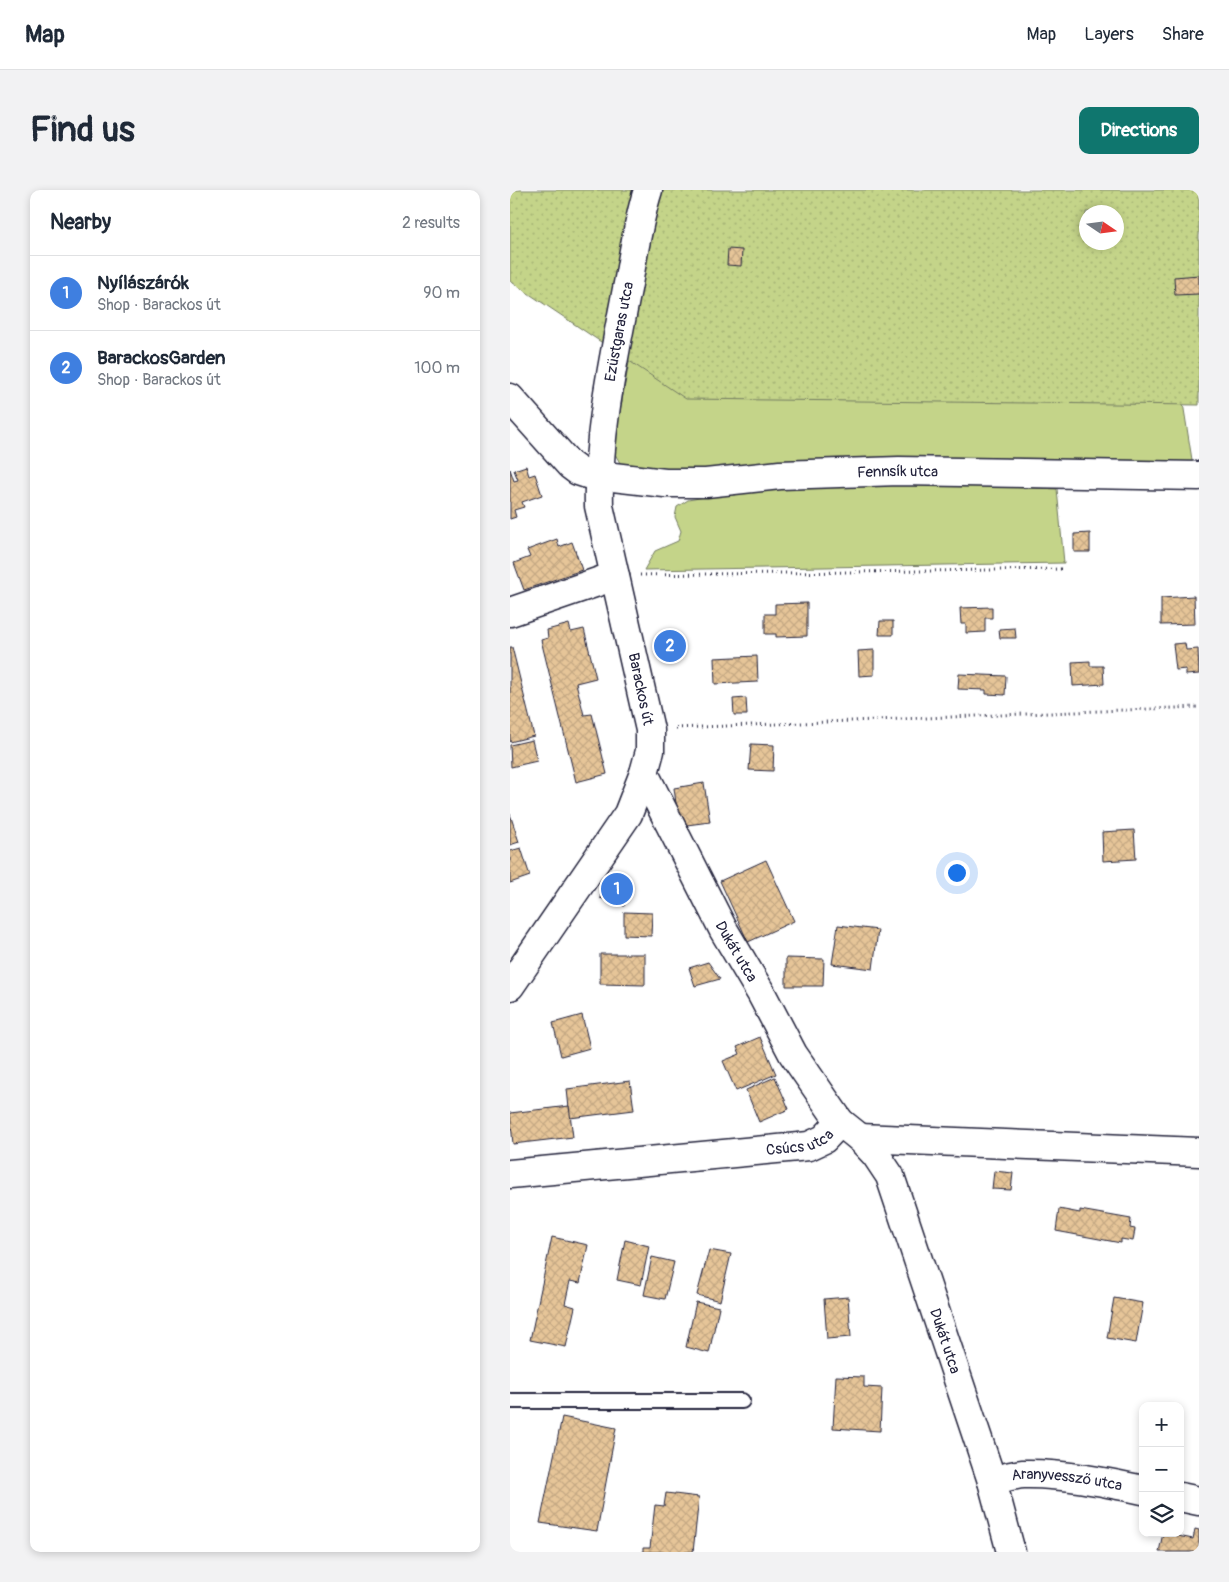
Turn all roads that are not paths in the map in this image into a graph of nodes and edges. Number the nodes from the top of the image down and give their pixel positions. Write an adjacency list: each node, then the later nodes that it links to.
1 (648, 190): 3 (street, Ezüstgaras utca)
2 (510, 398): 3 (street)
3 (598, 475): 4 (street, Fennsík utca); 5 (street, Barackos út)
4 (1199, 476)
5 (615, 576): 6 (street); 7 (street, Barackos út)
6 (510, 612)
7 (644, 773): 8 (street, Barackos út); 9 (street, Dukát utca)
8 (510, 986)
9 (850, 1130): 10 (street); 11 (street, Csúcs utca); 14 (street, Dukát utca)
10 (1199, 1152)
11 (510, 1174)
12 (510, 1401): 13 (lane)
13 (742, 1401)
14 (992, 1481): 15 (street, Aranyvessző utca); 18 (street, Dukát utca)
15 (1139, 1489)
16 (1184, 1498): 17 (street)
17 (1199, 1501)
18 (1011, 1552)

